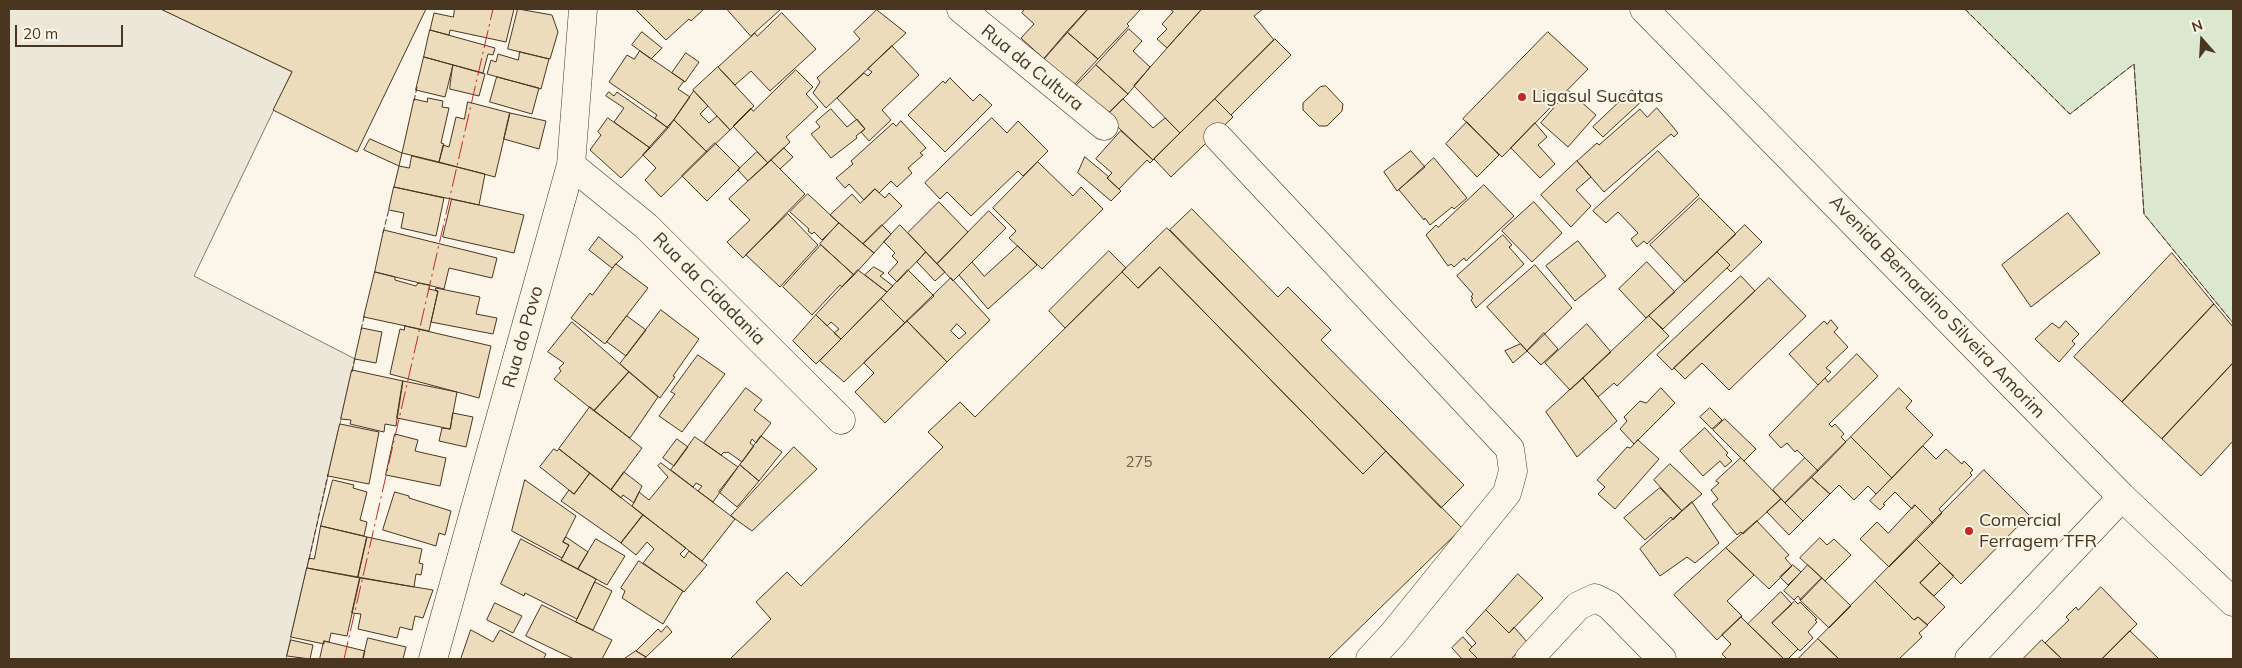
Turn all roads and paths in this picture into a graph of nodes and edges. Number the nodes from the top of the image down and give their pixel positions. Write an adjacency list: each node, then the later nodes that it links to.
1 (583, 9): 6 (street, Rua do Povo)
2 (961, 9): 4 (street, Rua da Cultura)
3 (1644, 9): 8 (street, Avenida Bernardino Silveira Amorim)
4 (1104, 126)
5 (1218, 138): 11 (street)
6 (571, 165): 7 (street, Rua da Cidadania); 10 (street, Rua do Povo)
7 (841, 420)
8 (2122, 497): 9 (street, Avenida Bernardino Silveira Amorim); 14 (street)
9 (2233, 602)
10 (433, 659)
11 (1370, 659)
12 (1529, 659): 13 (street)
13 (1662, 659)
14 (1969, 659)

